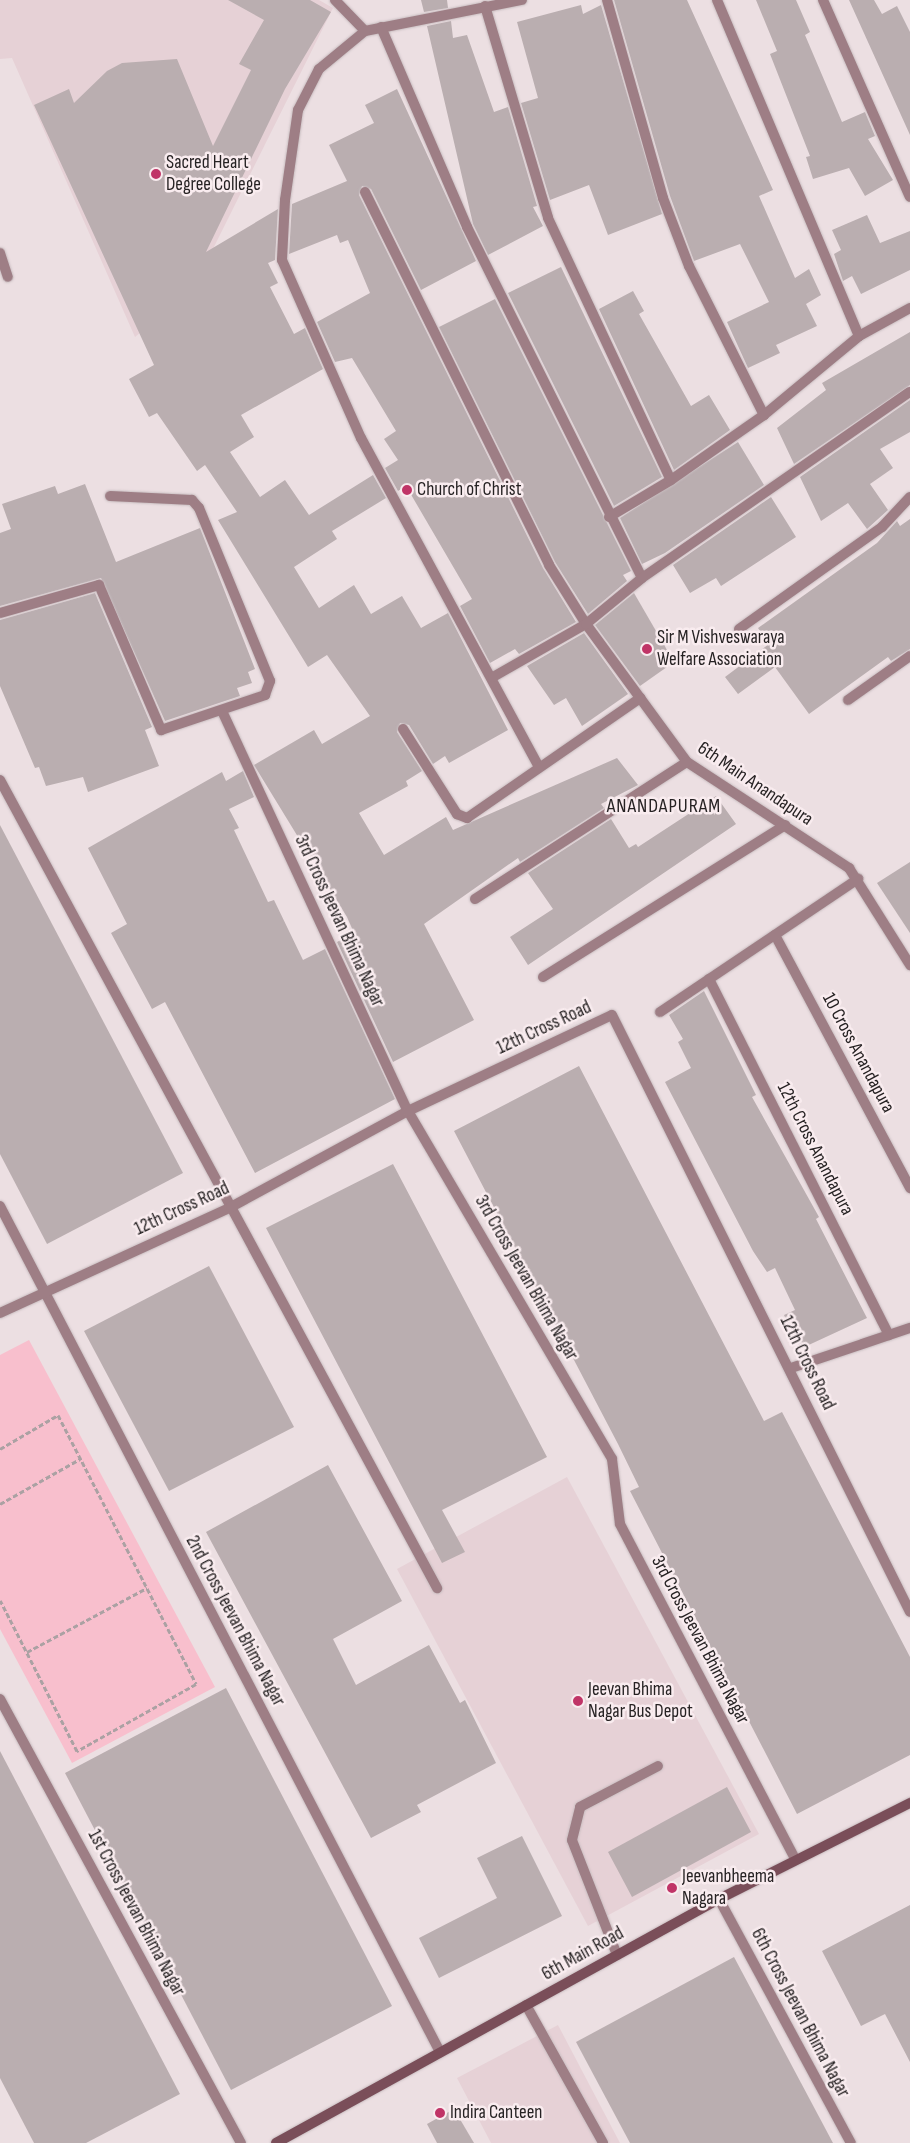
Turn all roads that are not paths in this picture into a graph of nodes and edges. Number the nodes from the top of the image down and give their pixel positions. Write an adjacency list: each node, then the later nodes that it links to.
1 (336, 0): 8 (street)
2 (522, 0): 6 (street)
3 (607, 0): 16 (street)
4 (717, 0): 14 (street)
5 (822, 0): 10 (street)
6 (485, 6): 7 (street); 17 (street)
7 (381, 27): 8 (street); 20 (street)
8 (365, 31): 26 (street)
9 (365, 192): 23 (street, 6th Main Anandapura)
10 (910, 197)
11 (0, 253): 12 (street)
12 (8, 278)
13 (910, 308): 14 (street)
14 (859, 336): 16 (street)
15 (910, 392): 21 (street)
16 (764, 415): 17 (street)
17 (671, 480): 20 (street)
18 (110, 496): 29 (street)
19 (910, 497): 24 (street)
20 (609, 517): 21 (street)
21 (642, 578): 23 (street)
22 (0, 614): 29 (street)
23 (586, 624): 26 (street); 27 (street, 6th Main Anandapura)
24 (739, 629)
25 (910, 656): 28 (street)
26 (493, 677): 32 (street)
27 (640, 698): 31 (street, 6th Main Anandapura); 32 (street)
28 (848, 700)
29 (222, 711): 42 (street, 3rd Cross Jeevan Bhima Nagar)
30 (403, 729): 32 (street)
31 (687, 762): 34 (street, 6th Main Anandapura); 36 (street)
32 (538, 765)
33 (0, 780): 45 (street)
34 (785, 825): 35 (street, 6th Main Anandapura); 39 (street)
35 (858, 879): 37 (street); 38 (street, 6th Main Anandapura)
36 (475, 900)
37 (775, 935): 40 (street); 43 (street, 10 Cross Anandapura)
38 (910, 965)
39 (543, 977)
40 (709, 979): 41 (street); 49 (street, 12th Cross Anandapura)
41 (660, 1012)
42 (408, 1111): 45 (street, 12th Cross Road); 50 (street, 12th Cross Road); 56 (street, 3rd Cross Jeevan Bhima Nagar)
43 (910, 1188)
44 (0, 1206): 46 (street, 2nd Cross Jeevan Bhima Nagar)
45 (230, 1207): 46 (street, 12th Cross Road); 51 (street)
46 (44, 1292): 47 (street, 12th Cross Road); 60 (street, 2nd Cross Jeevan Bhima Nagar)
47 (0, 1313)
48 (910, 1328): 49 (street)
49 (889, 1335): 50 (street)
50 (791, 1368): 52 (street, 12th Cross Road)
51 (437, 1588)
52 (910, 1612)
53 (0, 1699): 61 (street, 1st Cross Jeevan Bhima Nagar)
54 (658, 1766): 58 (street)
55 (910, 1803): 56 (street, 6th Main Road)
56 (796, 1860): 57 (street, 6th Main Road)
57 (719, 1899): 58 (street, 6th Main Road); 64 (street, 6th Cross Jeevan Bhima Nagar)
58 (617, 1956): 59 (street, 6th Main Road)
59 (526, 2005): 60 (street, 6th Main Road); 63 (street)
60 (440, 2052): 62 (street, 6th Main Road)
61 (241, 2143)
62 (276, 2143)
63 (603, 2143)
64 (851, 2143)

